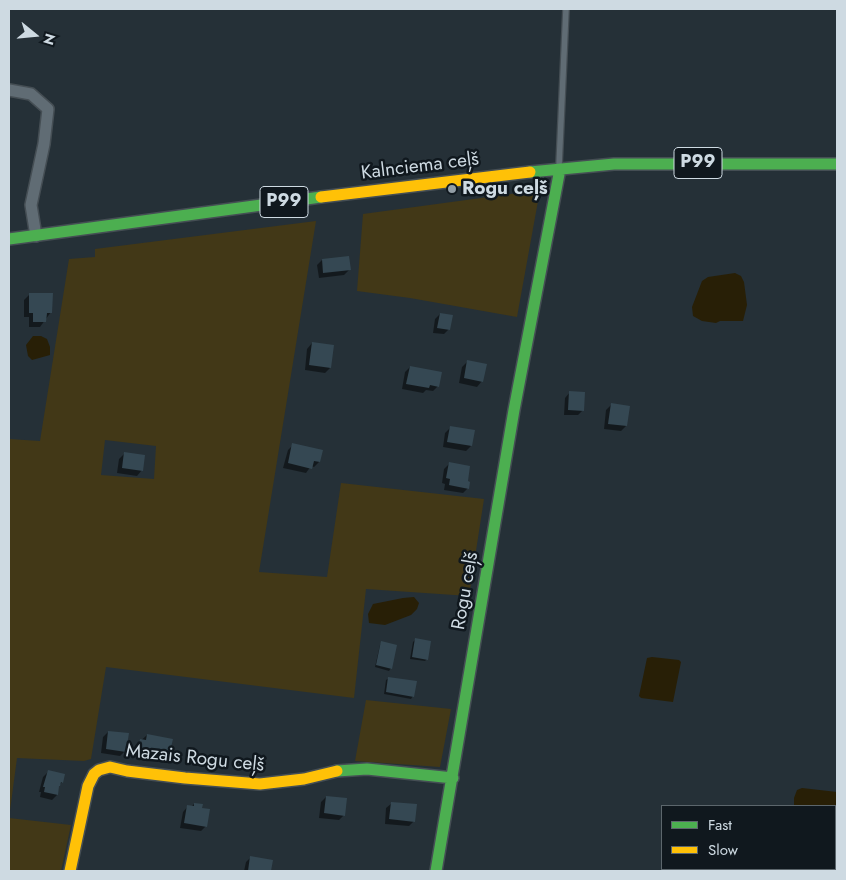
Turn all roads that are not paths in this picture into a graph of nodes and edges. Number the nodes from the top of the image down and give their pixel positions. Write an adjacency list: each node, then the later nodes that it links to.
1 (566, 9): 4 (lane)
2 (9, 90): 5 (street)
3 (837, 164): 4 (street, Kalnciema ceļš / P99)
4 (560, 169): 5 (street, Kalnciema ceļš / P99); 7 (street, Rogu ceļš)
5 (36, 236): 6 (street, Kalnciema ceļš / P99)
6 (9, 239)
7 (452, 778): 8 (street, Mazais Rogu ceļš); 9 (street, Rogu ceļš)
8 (70, 871)
9 (436, 871)

